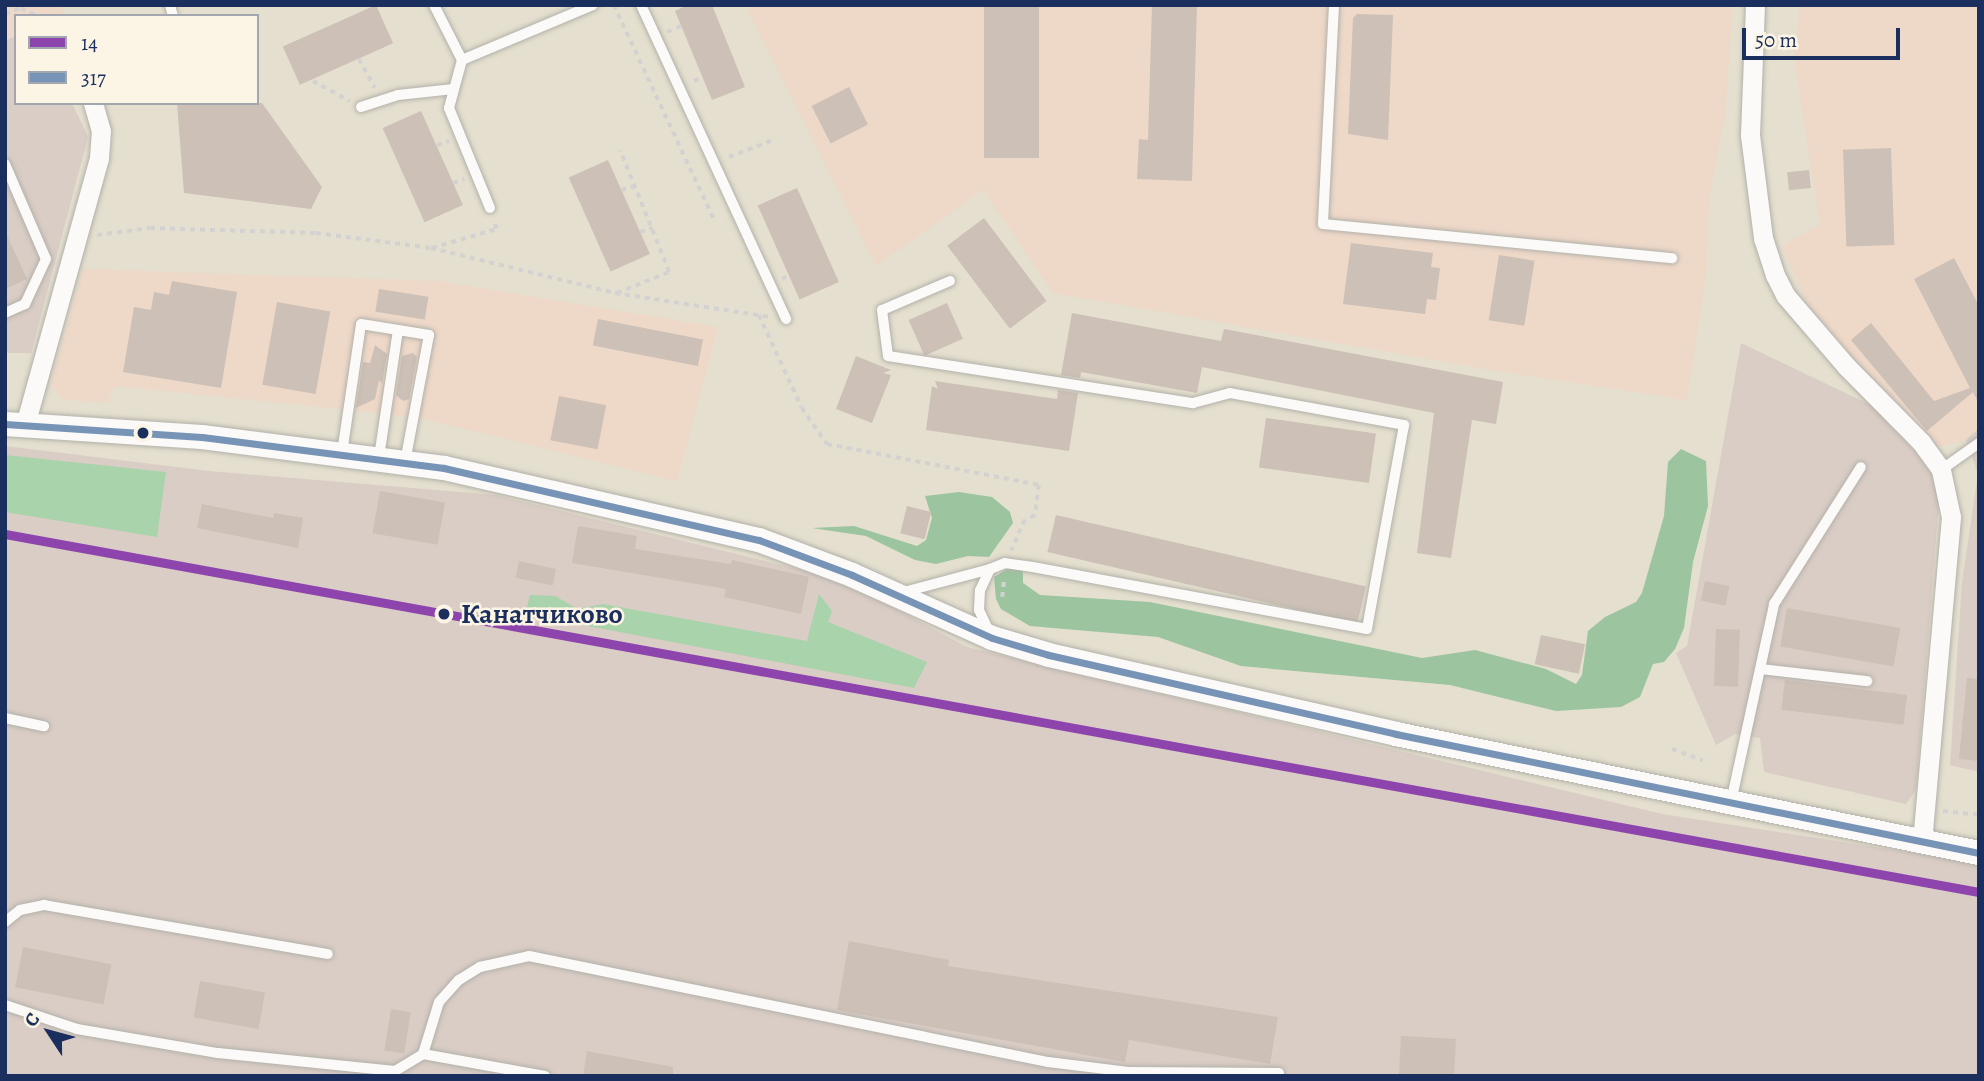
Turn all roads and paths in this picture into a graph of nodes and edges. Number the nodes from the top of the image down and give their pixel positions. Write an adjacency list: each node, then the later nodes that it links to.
1 (434, 5): 10 (lane)
2 (593, 5): 10 (lane)
3 (614, 5): 23 (path)
4 (641, 5): 18 (lane)
5 (1334, 5): 28 (lane)
6 (1755, 5): 41 (street)
7 (33, 14): 8 (path)
8 (5, 15)
9 (359, 59): 13 (path)
10 (462, 60): 12 (lane)
11 (313, 81): 15 (path)
12 (454, 89): 13 (lane); 22 (lane)
13 (383, 102): 15 (lane)
14 (94, 105): 26 (street)
15 (361, 107)
16 (771, 141): 18 (path)
17 (620, 151): 20 (path)
18 (714, 163): 33 (lane)
19 (5, 164): 31 (lane)
20 (635, 186): 21 (path); 24 (path)
21 (621, 190)
22 (490, 208): 27 (path)
23 (715, 222)
24 (652, 228): 25 (path); 30 (path)
25 (640, 232)
26 (75, 238): 27 (path); 35 (street)
27 (431, 248): 30 (path)
28 (1672, 258)
29 (950, 281): 42 (lane)
30 (615, 293): 32 (path)
31 (5, 313)
32 (759, 315): 33 (path); 42 (path)
33 (786, 319)
34 (398, 330): 37 (lane); 38 (lane); 39 (lane)
35 (15, 424): 37 (street)
36 (1979, 443): 41 (lane)
37 (342, 453): 38 (street)
38 (379, 458): 39 (street)
39 (405, 462): 44 (street)
40 (1861, 467): 46 (lane)
41 (1941, 470): 53 (street)
42 (1005, 563): 43 (lane)
43 (990, 569): 44 (lane); 45 (lane)
44 (894, 594): 45 (street)
45 (992, 638): 52 (street)
46 (1761, 669): 47 (lane); 52 (lane)
47 (1867, 681)
48 (5, 718): 49 (lane)
49 (44, 726)
50 (1672, 748): 51 (path)
51 (1703, 760)
52 (1731, 802): 55 (street)
53 (1928, 809): 54 (path); 55 (street)
54 (1979, 815)
55 (1922, 842): 56 (street)
56 (1979, 853)
57 (5, 922): 58 (lane)
58 (328, 954)
59 (5, 1005): 60 (lane)
60 (424, 1054): 61 (lane); 63 (lane)
61 (1048, 1062): 62 (lane); 64 (lane)
62 (1279, 1073)
63 (545, 1076)
64 (1046, 1076)

